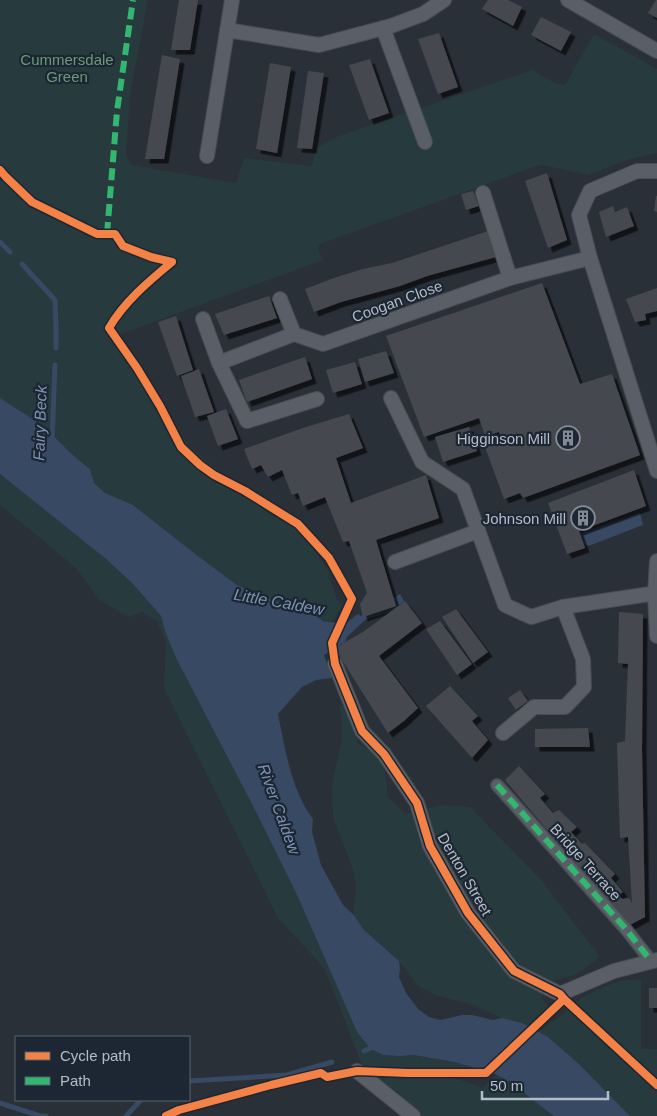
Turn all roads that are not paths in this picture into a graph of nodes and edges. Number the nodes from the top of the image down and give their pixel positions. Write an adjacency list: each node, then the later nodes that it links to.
1 (232, 0): 6 (street)
2 (444, 0): 5 (street)
3 (568, 0): 4 (street)
4 (589, 5): 7 (street)
5 (382, 28): 6 (street); 8 (street)
6 (227, 30): 9 (street)
7 (657, 51)
8 (426, 142)
9 (207, 156)
10 (657, 171): 12 (street)
11 (483, 193): 13 (street)
12 (590, 258): 13 (street, Coogan Close); 20 (street)
13 (510, 278): 16 (street, Coogan Close)
14 (280, 299): 16 (street)
15 (203, 319): 17 (street)
16 (294, 334): 17 (street)
17 (219, 363): 19 (street)
18 (391, 398): 21 (street)
19 (317, 399)
20 (657, 471)
21 (478, 531): 23 (street); 25 (street)
22 (657, 561): 24 (street)
23 (396, 562)
24 (656, 594): 25 (street); 26 (street)
25 (563, 607): 28 (street)
26 (657, 636)
27 (335, 664): 30 (street, Denton Street)
28 (503, 733)
29 (497, 785): 30 (street, Bridge Terrace)
30 (654, 960)
31 (357, 1071): 32 (street)
32 (413, 1116)

